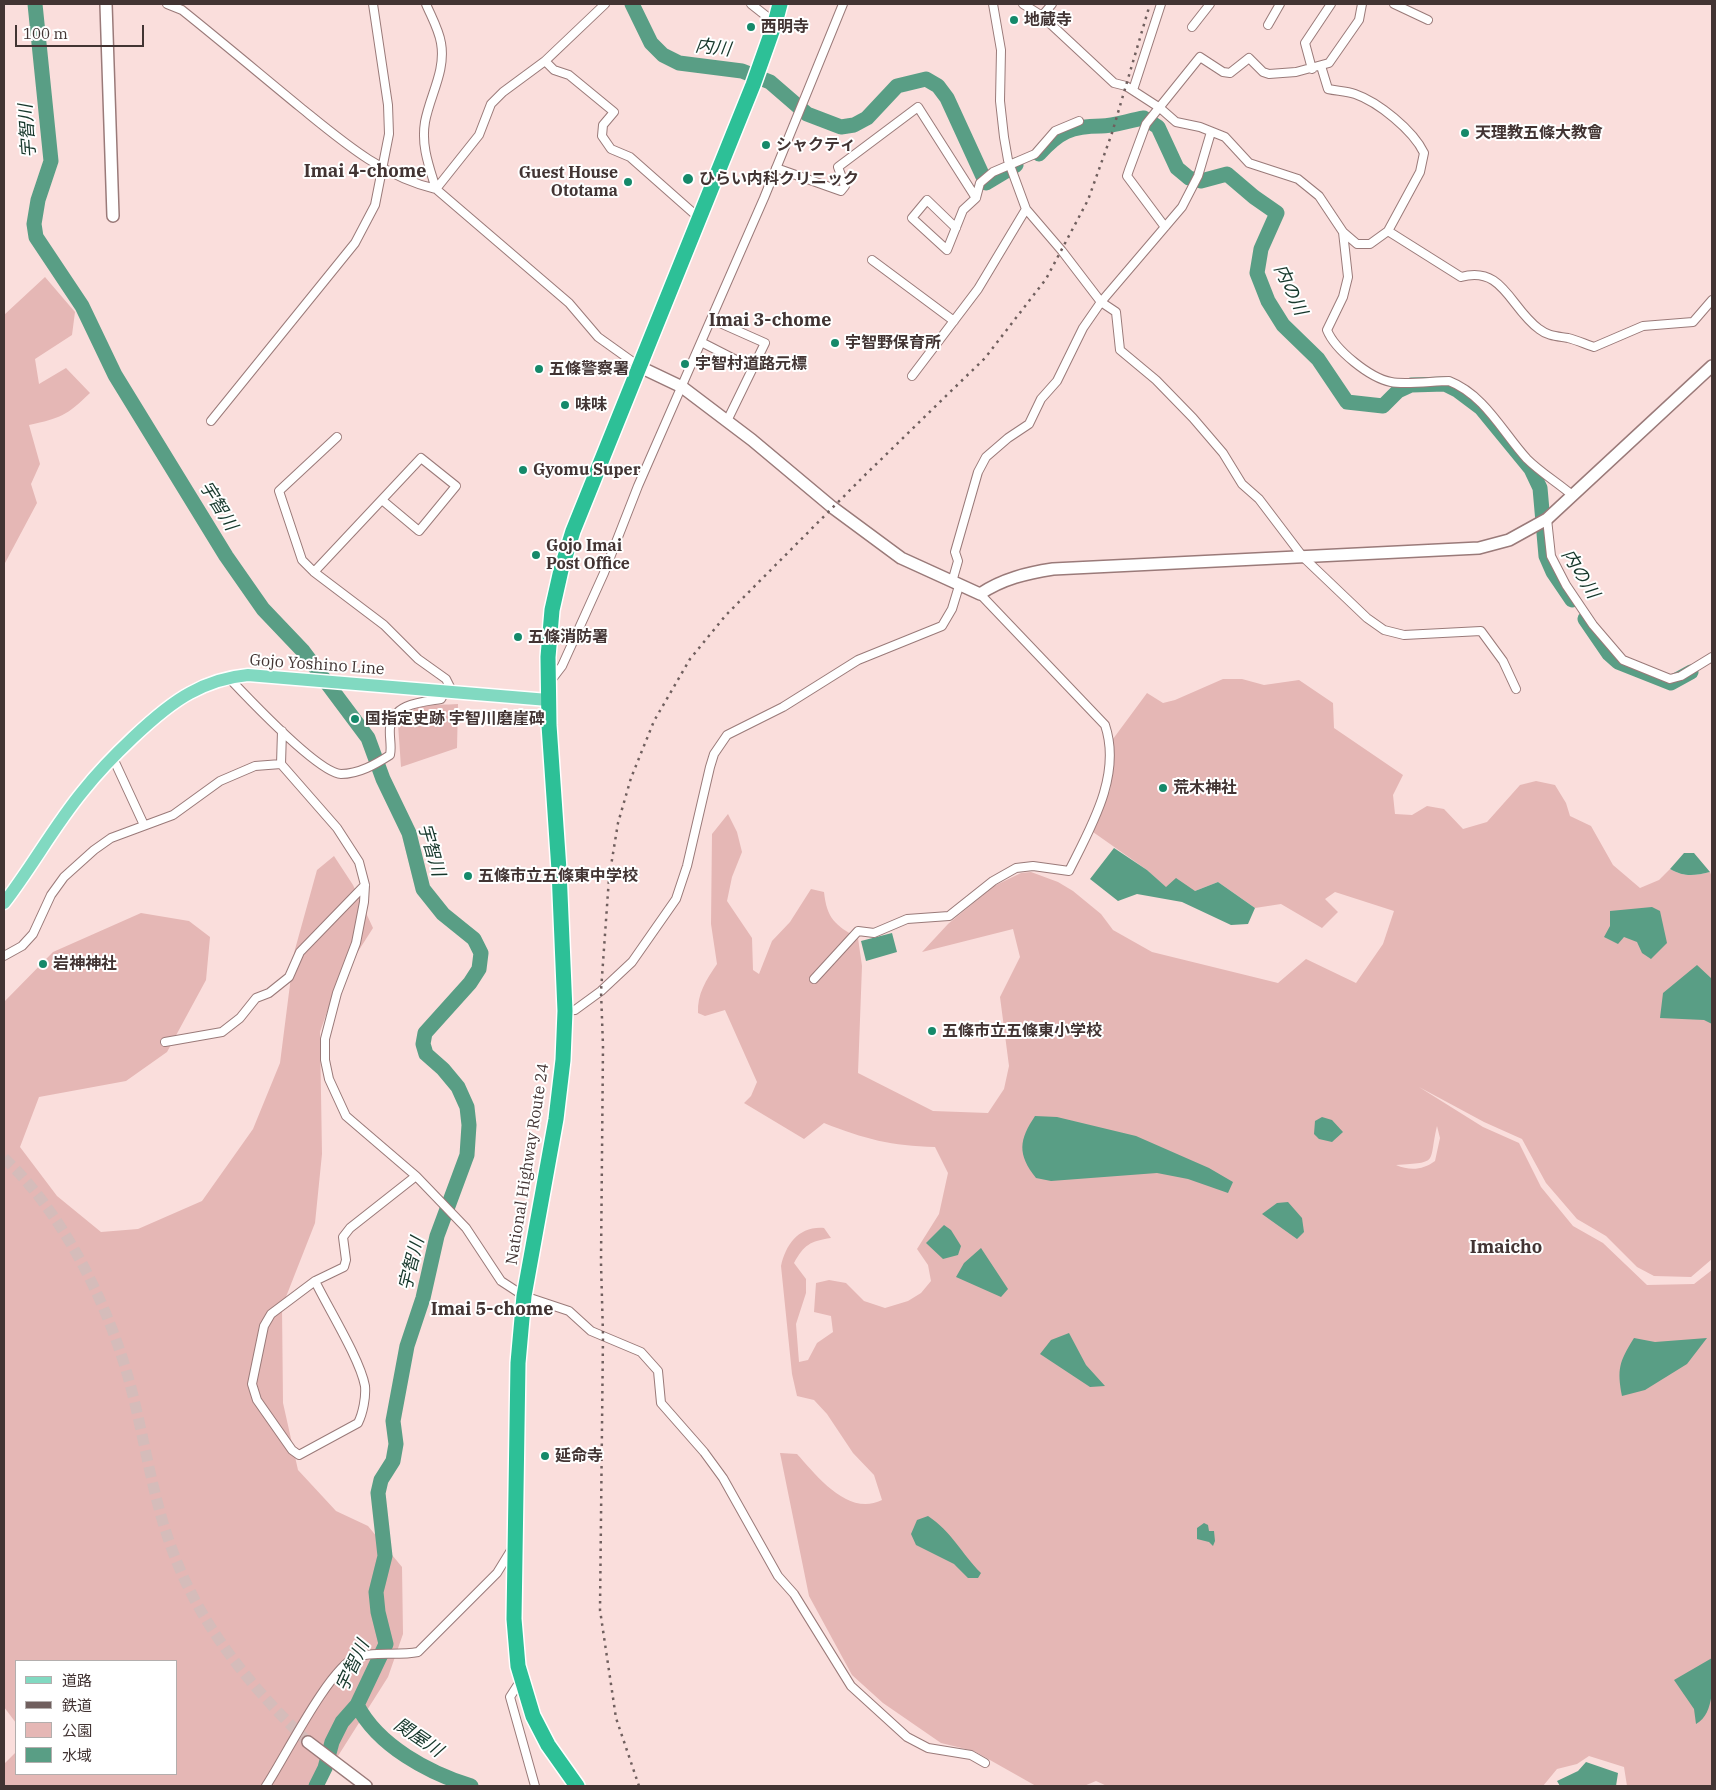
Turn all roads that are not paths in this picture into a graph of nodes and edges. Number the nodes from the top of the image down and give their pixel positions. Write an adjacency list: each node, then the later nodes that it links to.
1 (106, 4): 36 (street)
2 (167, 4): 32 (street)
3 (373, 4): 32 (street)
4 (426, 4): 33 (street)
5 (605, 4): 23 (street)
6 (751, 4): 20 (street)
7 (780, 4): 20 (highway, National Highway Route 24)
8 (843, 4): 31 (street)
9 (993, 4): 30 (street)
10 (1023, 4): 18 (street)
11 (1052, 4): 18 (street)
12 (1161, 4): 26 (street)
13 (1210, 4): 22 (street)
14 (1280, 4): 21 (street)
15 (1332, 4): 25 (street)
16 (1362, 4): 24 (street)
17 (1394, 4): 19 (street)
18 (1042, 16): 26 (street)
19 (1428, 20)
20 (776, 23): 37 (highway, National Highway Route 24)
21 (1268, 25)
22 (1192, 27)
23 (545, 61): 33 (street); 37 (street)
24 (1322, 66): 25 (street); 40 (street)
25 (1312, 68): 27 (street)
26 (1133, 90): 27 (street)
27 (1160, 108): 29 (street); 38 (street)
28 (1079, 121): 30 (street)
29 (1211, 132): 38 (street); 41 (street)
30 (1010, 165): 34 (street); 35 (street)
31 (776, 168): 34 (street); 45 (street)
32 (383, 169): 33 (street); 53 (street)
33 (436, 189): 48 (street)
34 (976, 198): 39 (street)
35 (1026, 209): 44 (street); 46 (street)
36 (113, 216)
37 (700, 219): 48 (highway, National Highway Route 24)
38 (1165, 226): 44 (street)
39 (956, 228): 39 (street)
40 (1388, 231): 41 (street); 43 (street)
41 (1344, 232): 56 (street)
42 (872, 260): 46 (street)
43 (1712, 300)
44 (1101, 302): 59 (street); 61 (street)
45 (711, 319): 47 (street); 50 (street)
46 (954, 321): 51 (street)
47 (701, 342): 50 (street); 52 (street)
48 (640, 366): 52 (street); 67 (highway, National Highway Route 24)
49 (1712, 366): 56 (street)
50 (752, 368): 54 (street)
51 (912, 376)
52 (682, 387): 54 (street); 67 (street)
53 (211, 421)
54 (727, 421): 61 (street)
55 (337, 437): 60 (street)
56 (1572, 495): 58 (street)
57 (382, 500): 57 (street); 60 (street)
58 (1547, 519): 59 (street); 63 (street)
59 (1303, 557): 62 (street); 65 (street)
60 (314, 572): 66 (street)
61 (956, 584): 62 (street); 76 (street)
62 (980, 594): 75 (street)
63 (1712, 657)
64 (228, 677): 66 (main road, Gojo Yoshino Line); 68 (street); 69 (main road, Gojo Yoshino Line)
65 (1516, 689)
66 (449, 692): 67 (main road, Gojo Yoshino Line); 68 (street)
67 (548, 692): 76 (highway, National Highway Route 24)
68 (282, 731): 70 (street)
69 (113, 758): 71 (street); 73 (main road, Gojo Yoshino Line)
70 (281, 764): 71 (street); 72 (street)
71 (144, 825): 74 (street)
72 (365, 885): 77 (street); 78 (street)
73 (4, 903)
74 (4, 956)
75 (814, 979)
76 (565, 1012): 80 (highway, National Highway Route 24)
77 (165, 1042)
78 (416, 1176): 79 (street); 80 (street)
79 (315, 1281): 79 (street)
80 (524, 1296): 81 (highway, National Highway Route 24); 84 (street)
81 (514, 1546): 82 (highway, National Highway Route 24); 85 (street)
82 (522, 1680): 87 (street); 88 (highway, National Highway Route 24)
83 (308, 1742): 86 (street)
84 (985, 1763)
85 (266, 1786)
86 (366, 1786)
87 (535, 1786)
88 (577, 1786)

